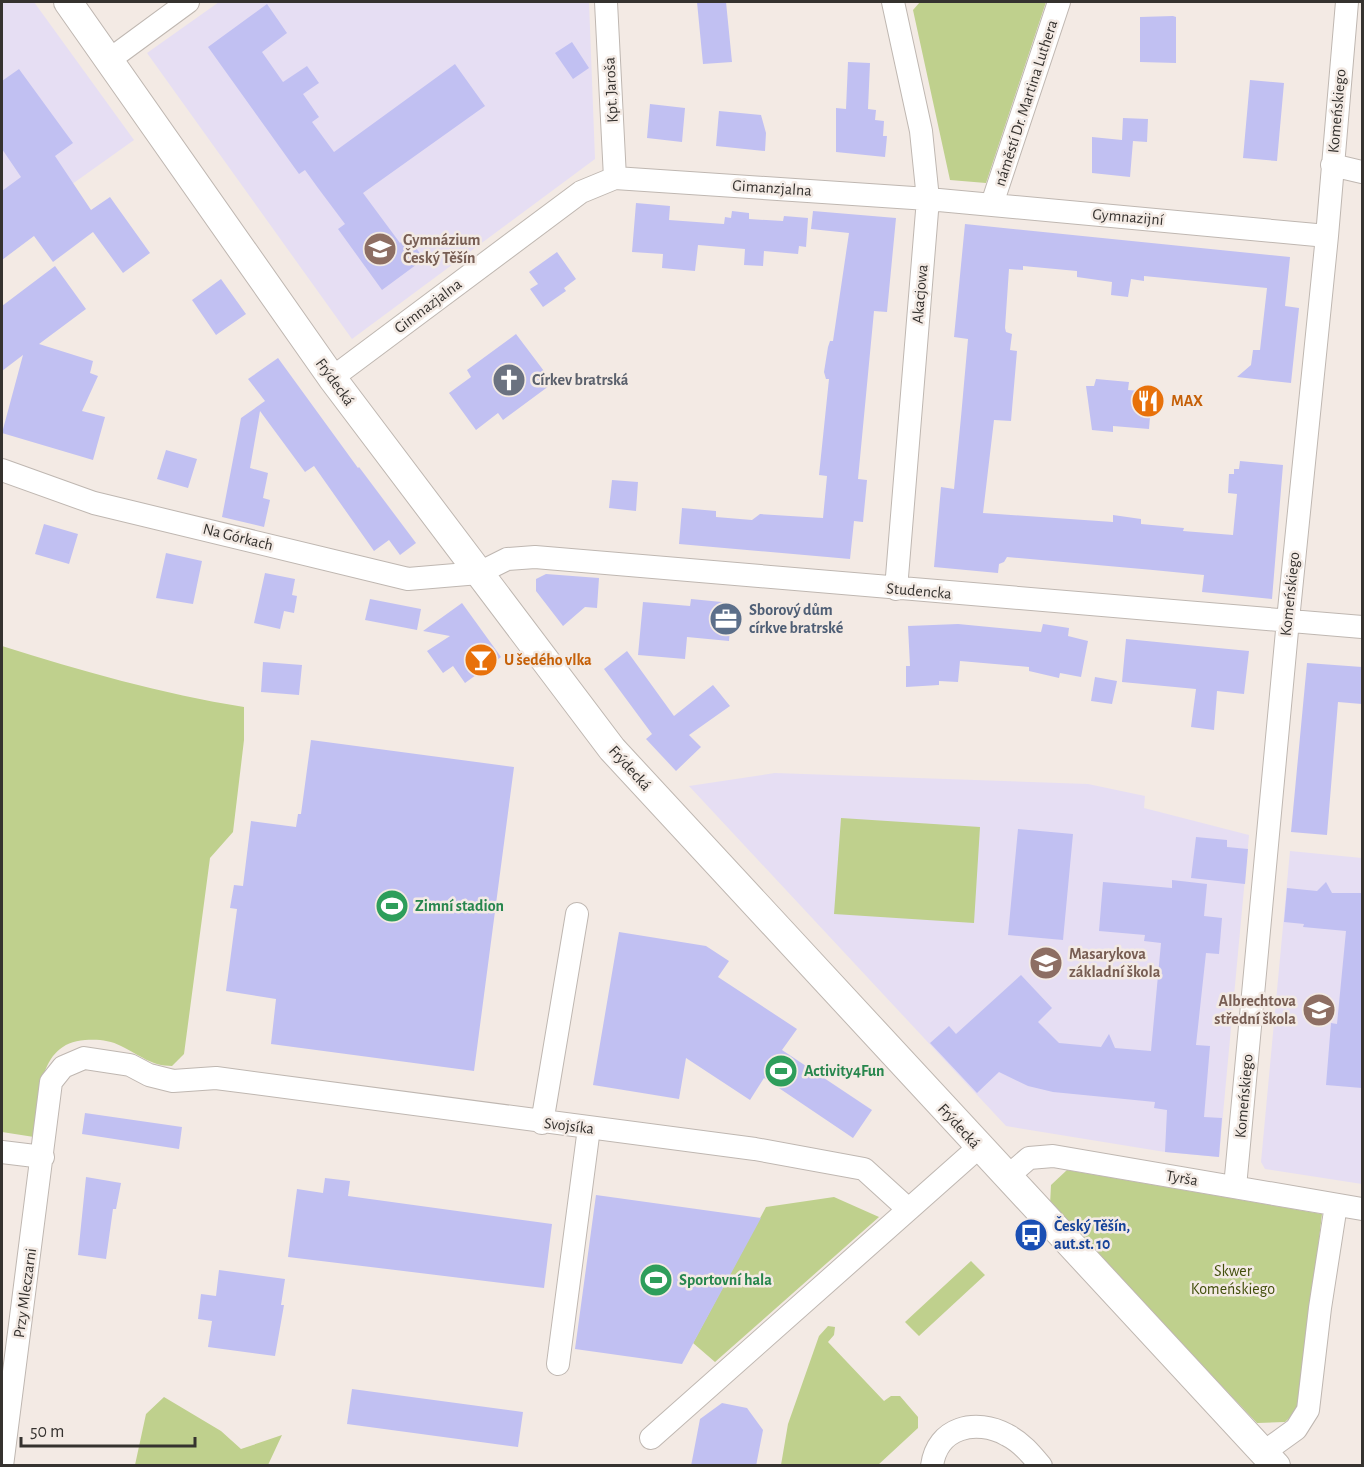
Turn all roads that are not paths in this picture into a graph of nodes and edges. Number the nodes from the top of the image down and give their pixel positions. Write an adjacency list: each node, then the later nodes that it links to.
1 (68, 2): 7 (main road, Frýdecká)
2 (188, 2): 7 (street)
3 (606, 2): 10 (street, Kpt. Jaroša)
4 (1059, 2): 12 (street, náměstí Dr. Martina Luthera)
5 (1347, 2): 8 (street, Komeńskiego)
6 (900, 7): 11 (street, Akacjowa)
7 (109, 60): 14 (main road, Frýdecká)
8 (1332, 165): 9 (street); 13 (street, Komeńskiego)
9 (1362, 172)
10 (615, 178): 11 (street, Gimanzjalna); 14 (street, Gimnazjalna)
11 (928, 199): 12 (street, Gymnazijní); 17 (street, Akacjowa)
12 (992, 204): 13 (street, Gymnazijní)
13 (1327, 236): 18 (street, Komeńskiego)
14 (332, 378): 16 (main road, Frýdecká)
15 (2, 470): 16 (street, Na Górkach)
16 (478, 573): 17 (street, Studencka); 23 (main road, Frýdecká)
17 (896, 589): 18 (street, Studencka)
18 (1288, 620): 19 (street, Studencka); 27 (street, Komeńskiego)
19 (1362, 627)
20 (577, 914): 21 (street)
21 (542, 1123): 22 (street, Svojsíka); 25 (street, Svojsíka)
22 (590, 1128): 29 (street, Svojsíka); 31 (street)
23 (979, 1147): 26 (main road, Frýdecká); 29 (street)
24 (2, 1152): 25 (street)
25 (43, 1157): 33 (street, Przy Mleczarni)
26 (1008, 1177): 27 (street, Tyrša); 34 (main road, Frýdecká)
27 (1235, 1187): 28 (street, Tyrša)
28 (1336, 1205): 30 (street, Tyrša); 34 (street)
29 (908, 1209): 32 (street)
30 (1362, 1209)
31 (558, 1364)
32 (651, 1438)
33 (2, 1451)
34 (1270, 1459)
35 (932, 1466): 36 (street)
36 (1041, 1466)

